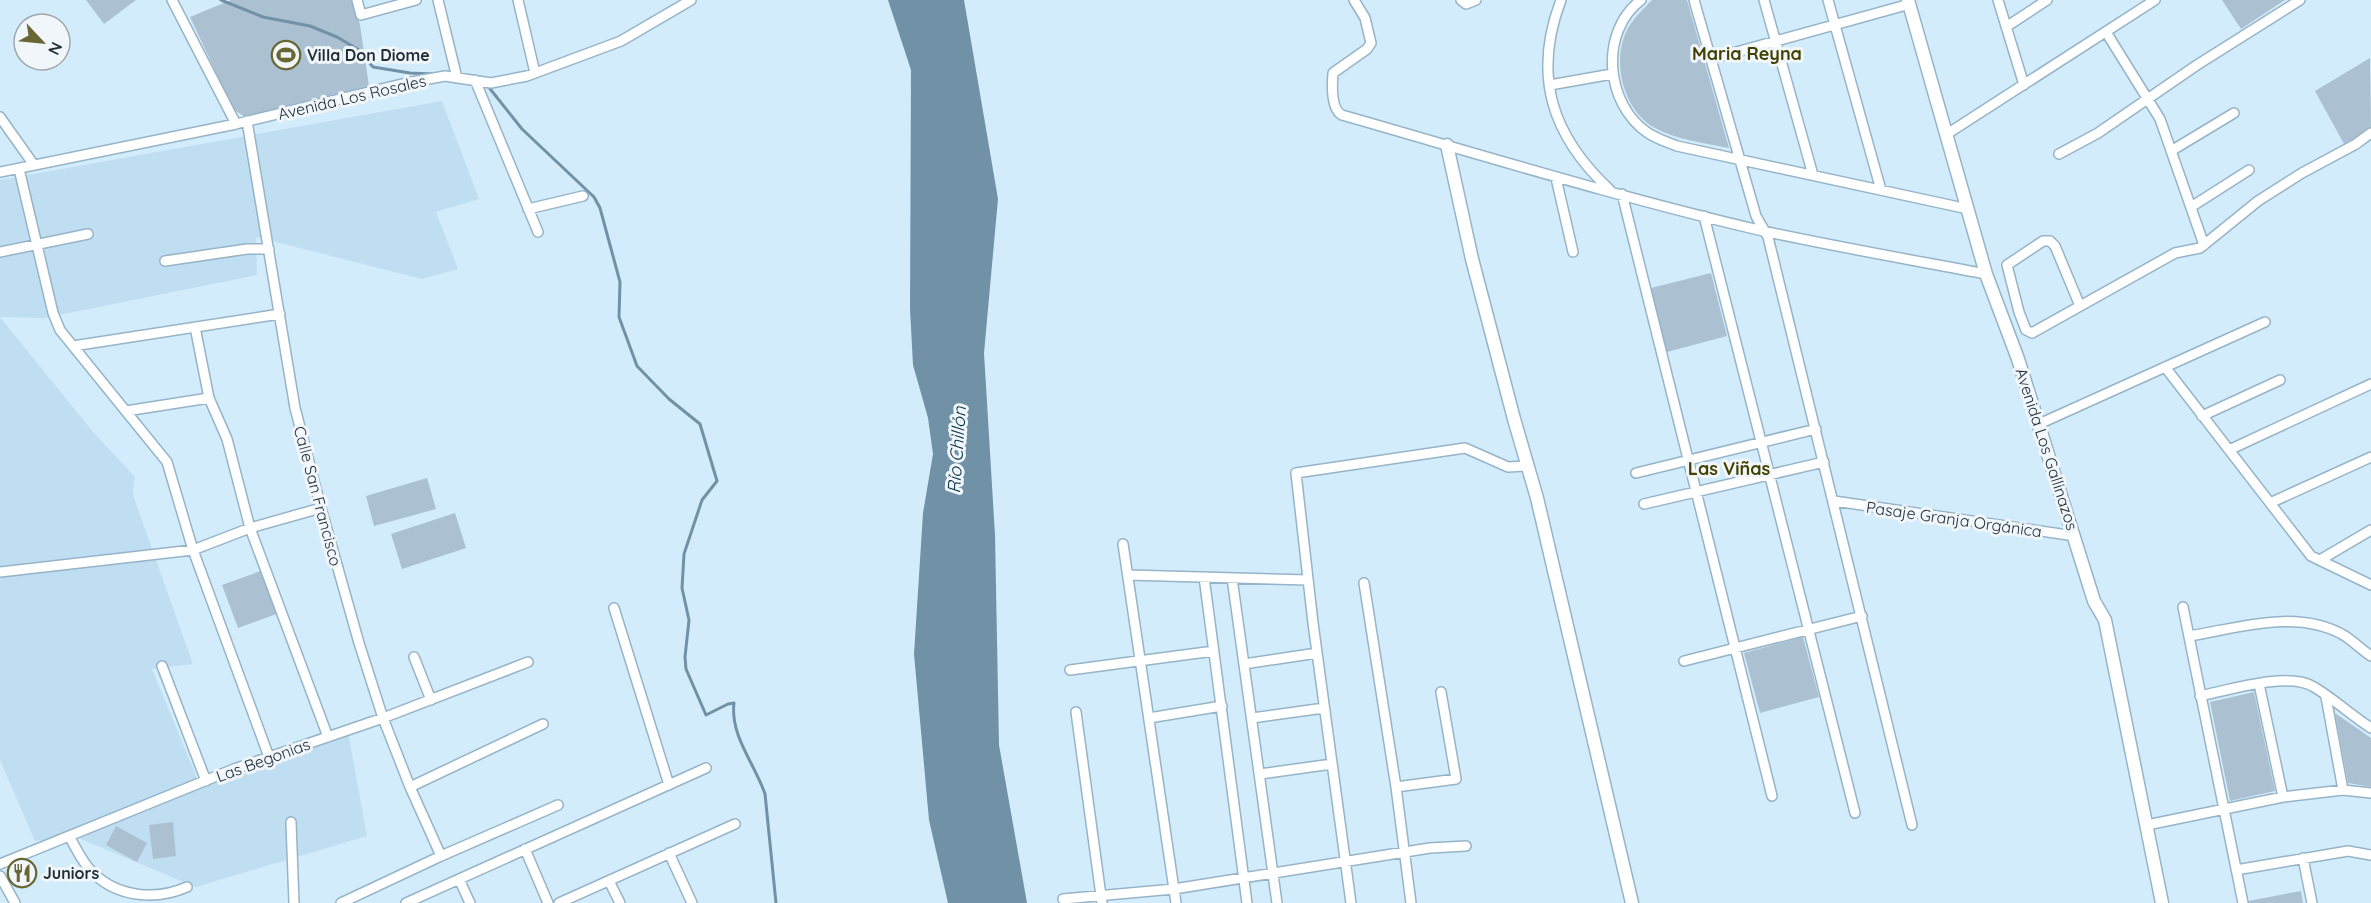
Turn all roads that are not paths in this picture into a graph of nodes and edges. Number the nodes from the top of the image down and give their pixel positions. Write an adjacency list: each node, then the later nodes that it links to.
1 (172, 0): 35 (street)
2 (357, 0): 3 (street)
3 (416, 0)
4 (438, 0): 27 (street)
5 (518, 0): 25 (street)
6 (691, 0): 25 (street, Avenida Los Rosales)
7 (1354, 0): 38 (street)
8 (1461, 0): 9 (street)
9 (1476, 0)
10 (1561, 0): 29 (street)
11 (1641, 0): 26 (street)
12 (1694, 0): 24 (street)
13 (1764, 0): 23 (street)
14 (1828, 0): 20 (street)
15 (1998, 0): 21 (street)
16 (2047, 0): 21 (street)
17 (2155, 0): 22 (street)
18 (2300, 0): 31 (street)
19 (1909, 2): 20 (street); 36 (street, Avenida Los Gallinazos)
20 (1835, 25): 23 (street); 48 (street)
21 (2006, 27): 30 (street)
22 (2106, 33): 30 (street); 31 (street)
23 (1775, 41): 24 (street); 46 (street)
24 (1711, 59): 41 (street)
25 (535, 74): 28 (street, Avenida Los Rosales)
26 (1612, 75): 29 (street); 41 (street)
27 (457, 78): 28 (street, Avenida Los Rosales); 34 (street, Avenida Los Rosales)
28 (475, 81): 54 (street)
29 (1550, 85): 49 (street)
30 (2024, 85): 36 (street)
31 (2148, 98): 39 (street); 40 (street)
32 (2234, 113): 39 (street)
33 (0, 117): 42 (street)
34 (248, 121): 35 (street, Avenida Los Rosales); 61 (street, Calle San Francisco)
35 (236, 124): 42 (street, Avenida Los Rosales)
36 (1949, 132): 53 (street, Avenida Los Gallinazos)
37 (2371, 133): 60 (street)
38 (1447, 145): 47 (street); 84 (street)
39 (2171, 151): 52 (street)
40 (2059, 154)
41 (1739, 159): 46 (street); 56 (street)
42 (34, 165): 43 (street, Avenida Los Rosales)
43 (19, 169): 45 (street, Avenida Los Rosales); 59 (street)
44 (2249, 170): 52 (street)
45 (0, 172)
46 (1813, 175): 48 (street)
47 (1556, 178): 49 (street); 63 (street)
48 (1881, 190): 53 (street)
49 (1612, 192): 50 (street)
50 (1622, 194): 55 (street); 82 (street)
51 (583, 196): 54 (street)
52 (2191, 207): 60 (street)
53 (1968, 208): 65 (street, Avenida Los Gallinazos)
54 (528, 209): 57 (street)
55 (1704, 216): 56 (street); 79 (street)
56 (1764, 231): 65 (street); 78 (street)
57 (538, 232)
58 (88, 234): 59 (street)
59 (37, 245): 62 (street); 70 (street)
60 (2204, 245): 66 (street)
61 (269, 249): 64 (street); 67 (street, Calle San Francisco)
62 (0, 252)
63 (1573, 252)
64 (165, 261)
65 (1986, 274): 77 (street, Avenida Los Gallinazos)
66 (2080, 306): 66 (street)
67 (280, 314): 69 (street); 91 (street, Calle San Francisco)
68 (2265, 322): 71 (street)
69 (195, 327): 70 (street); 74 (street)
70 (73, 346): 75 (street)
71 (2164, 367): 76 (street); 77 (street)
72 (2280, 381): 76 (street)
73 (2371, 384): 80 (street)
74 (209, 398): 75 (street); 92 (street)
75 (126, 411): 96 (street)
76 (2202, 416): 80 (street)
77 (2039, 424): 94 (street, Avenida Los Gallinazos)
78 (1816, 429): 79 (street); 83 (street)
79 (1761, 442): 82 (street); 86 (street)
80 (2229, 450): 89 (street)
81 (2371, 458): 89 (street)
82 (1688, 460): 85 (street); 87 (street)
83 (1824, 462): 86 (street); 88 (street)
84 (1528, 465): 102 (street); 188 (street)
85 (1635, 474)
86 (1769, 475): 87 (street); 108 (street)
87 (1696, 492): 90 (street); 110 (street)
88 (1834, 501): 94 (street, Pasaje Granja Orgánica); 107 (street)
89 (2270, 503): 97 (street)
90 (1644, 504)
91 (321, 508): 92 (street); 129 (street, Calle San Francisco)
92 (250, 528): 96 (street); 134 (street)
93 (2371, 530): 97 (street)
94 (2075, 536): 153 (street, Avenida Los Gallinazos)
95 (1123, 544): 99 (street)
96 (193, 550): 98 (street); 135 (street)
97 (2320, 560): 104 (street)
98 (0, 572)
99 (1128, 575): 100 (street); 117 (street)
100 (1204, 577): 101 (street); 111 (street)
101 (1232, 578): 102 (street); 118 (street)
102 (1308, 579): 112 (street)
103 (1364, 583): 141 (street)
104 (2371, 585)
105 (2183, 607): 109 (street)
106 (614, 608): 140 (street)
107 (1862, 616): 108 (street); 152 (street)
108 (1808, 629): 110 (street); 149 (street)
109 (2189, 636): 113 (street); 123 (street)
110 (1735, 648): 115 (street); 145 (street)
111 (1214, 651): 117 (street); 126 (street)
112 (1317, 653): 118 (street); 127 (street)
113 (2371, 656)
114 (414, 657): 125 (street)
115 (1684, 661)
116 (528, 662): 125 (street, Las Begonias)
117 (1141, 662): 120 (street); 130 (street)
118 (1244, 664): 131 (street)
119 (162, 666): 139 (street)
120 (1070, 670)
121 (2259, 684): 123 (street); 124 (street); 146 (street)
122 (1441, 692): 141 (street)
123 (2200, 696): 148 (street)
124 (2325, 697): 133 (street); 143 (street)
125 (431, 700): 129 (street, Las Begonias)
126 (1222, 706): 130 (street); 167 (street)
127 (1324, 708): 131 (street); 136 (street)
128 (1076, 712): 173 (street)
129 (383, 718): 134 (street, Las Begonias); 142 (street, Calle San Francisco)
130 (1149, 718): 171 (street)
131 (1252, 718): 138 (street)
132 (543, 724): 142 (street)
133 (2371, 728)
134 (328, 737): 135 (street, Las Begonias)
135 (269, 757): 139 (street, Las Begonias)
136 (1332, 764): 138 (street); 162 (street)
137 (706, 768): 140 (street)
138 (1260, 774): 165 (street)
139 (206, 781): 154 (street, Las Begonias)
140 (669, 785): 156 (street)
141 (1396, 787): 157 (street)
142 (410, 788): 160 (street, Calle San Francisco)
143 (2343, 790): 144 (street); 146 (street)
144 (2371, 793)
145 (1772, 796)
146 (2283, 797): 148 (street)
147 (558, 805): 160 (street)
148 (2224, 808): 153 (street); 164 (street)
149 (1855, 813)
150 (291, 822): 175 (street)
151 (735, 824): 158 (street)
152 (1912, 825)
153 (2147, 825): 189 (street, Avenida Los Gallinazos)
154 (69, 836): 163 (street, Las Begonias); 170 (street)
155 (1466, 846): 157 (street)
156 (525, 849): 168 (street); 179 (street)
157 (1406, 852): 162 (street); 187 (street)
158 (669, 854): 169 (street); 182 (street)
159 (2371, 855): 161 (street)
160 (441, 856): 176 (street)
161 (2303, 858): 164 (street); 191 (street)
162 (1346, 862): 165 (street); 186 (street)
163 (0, 864)
164 (2236, 870): 190 (street)
165 (1274, 873): 167 (street); 185 (street)
166 (0, 876): 174 (street)
167 (1244, 878): 171 (street); 184 (street)
168 (459, 879): 177 (street); 178 (street)
169 (609, 881): 180 (street); 181 (street)
170 (187, 887)
171 (1174, 889): 173 (street); 183 (street)
172 (1063, 899): 173 (street)
173 (1102, 900)
174 (15, 903)
175 (294, 903)
176 (341, 903)
177 (406, 903)
178 (470, 903)
179 (548, 903)
180 (559, 903)
181 (620, 903)
182 (692, 903)
183 (1176, 903)
184 (1247, 903)
185 (1277, 903)
186 (1351, 903)
187 (1411, 903)
188 (1632, 903)
189 (2162, 903)
190 (2243, 903)
191 (2312, 903)

